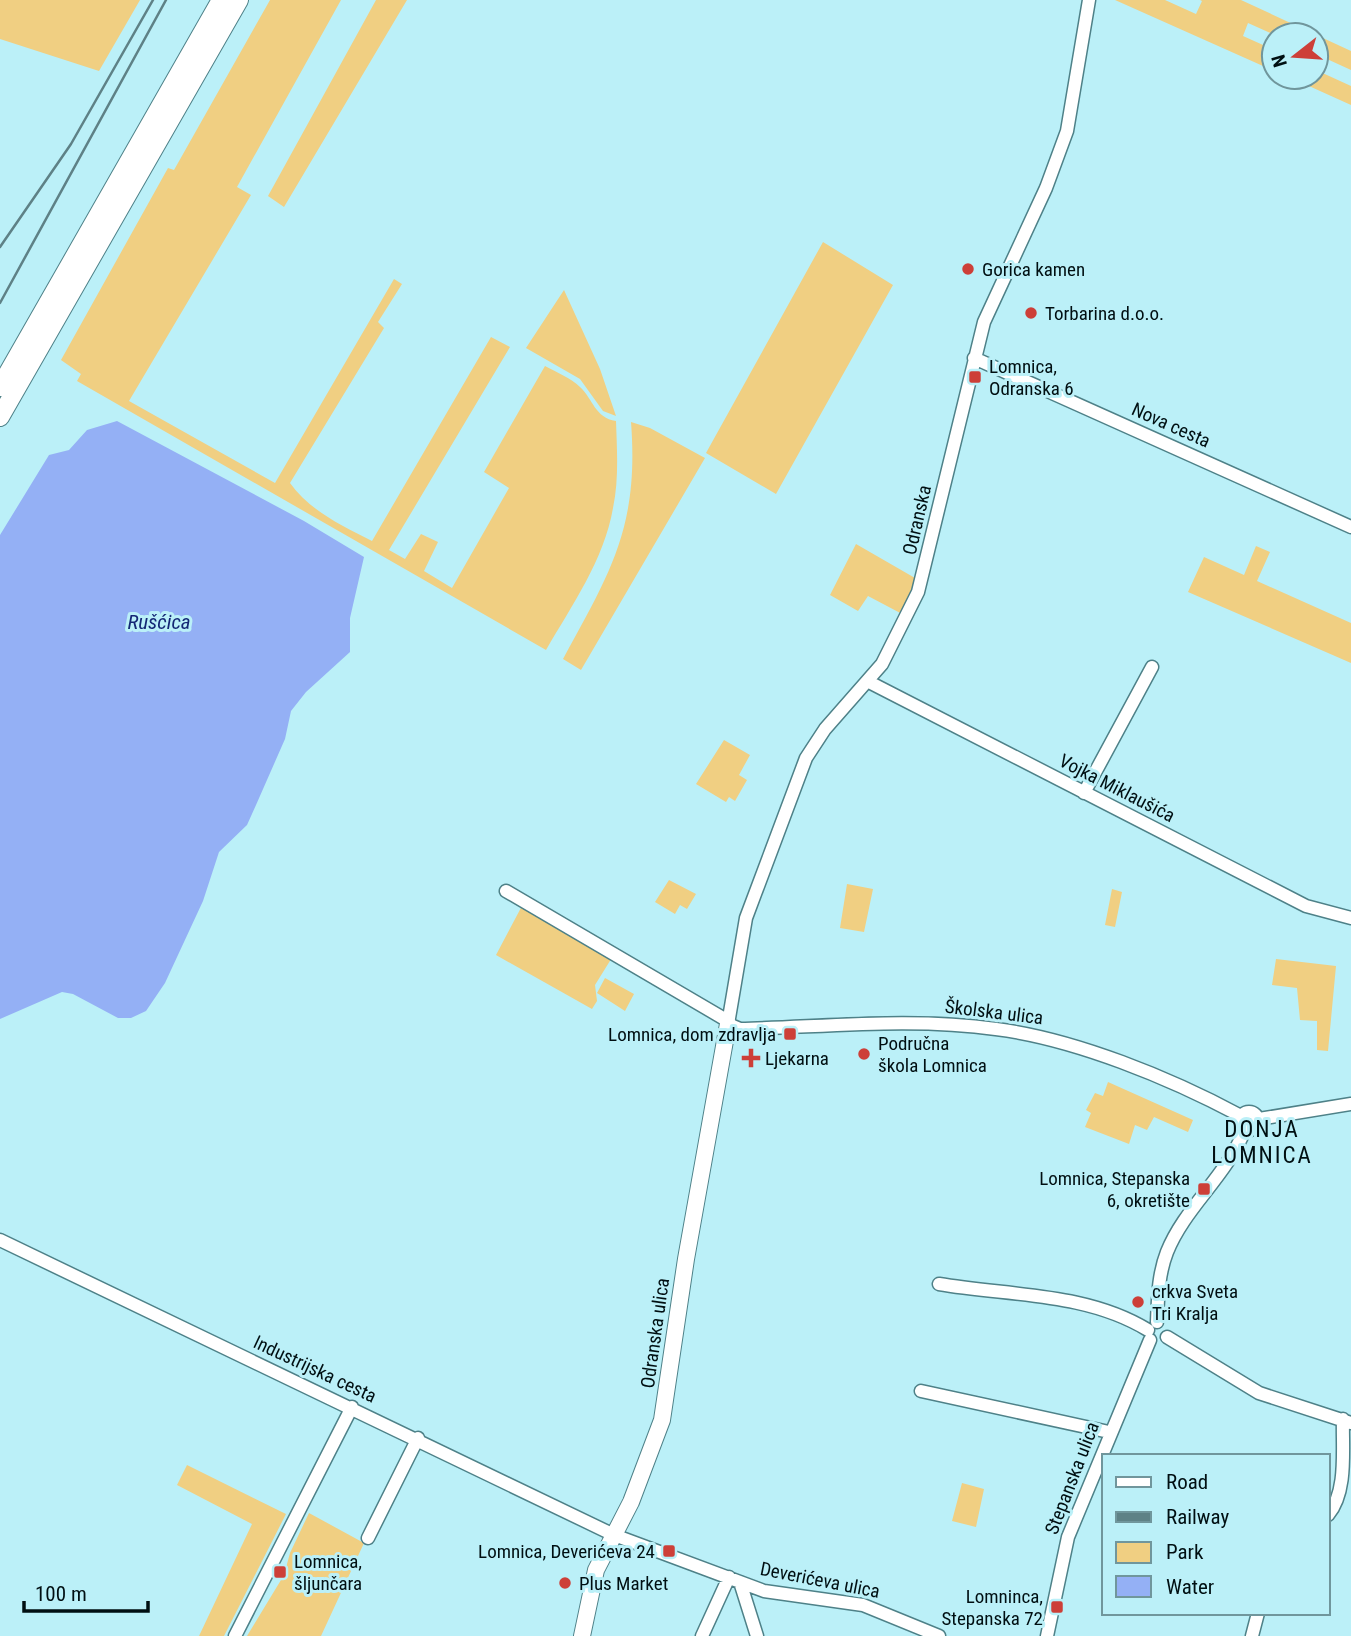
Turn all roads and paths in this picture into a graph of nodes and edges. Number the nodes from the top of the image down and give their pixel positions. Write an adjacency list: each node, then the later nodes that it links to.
1 (221, 0): 5 (highway)
2 (239, 0): 6 (highway)
3 (1089, 0): 4 (street, Odranska)
4 (974, 358): 7 (street, Nova cesta); 9 (street, Odranska)
5 (0, 387)
6 (0, 417)
7 (1351, 527)
8 (1152, 667): 10 (street)
9 (869, 682): 10 (street, Vojka Miklaušića); 13 (street, Odranska)
10 (1084, 793): 12 (street, Vojka Miklaušića)
11 (506, 891): 13 (street)
12 (1351, 918)
13 (728, 1022): 15 (street, Školska ulica); 27 (main road, Odranska ulica)
14 (1351, 1104): 16 (street, Školska ulica)
15 (1241, 1116): 16 (street, Školska ulica); 17 (street)
16 (1259, 1119): 17 (street, Školska ulica)
17 (1245, 1129): 20 (street)
18 (0, 1240): 22 (street, Industrijska cesta)
19 (939, 1284): 20 (street)
20 (1152, 1331): 23 (street); 24 (street, Stepanska ulica)
21 (921, 1391): 24 (street)
22 (352, 1407): 25 (street, Industrijska cesta); 31 (street)
23 (1347, 1421): 26 (street)
24 (1109, 1432): 36 (street, Stepanska ulica)
25 (418, 1438): 27 (street, Industrijska cesta); 28 (street)
26 (1330, 1513)
27 (614, 1535): 29 (street, Deverićeva ulica); 32 (main road, Odranska ulica)
28 (368, 1538)
29 (734, 1580): 33 (street); 34 (street); 35 (street, Deverićeva ulica)
30 (1257, 1615): 37 (street)
31 (235, 1636)
32 (582, 1636)
33 (702, 1636)
34 (757, 1636)
35 (939, 1636)
36 (1047, 1636)
37 (1252, 1636)

